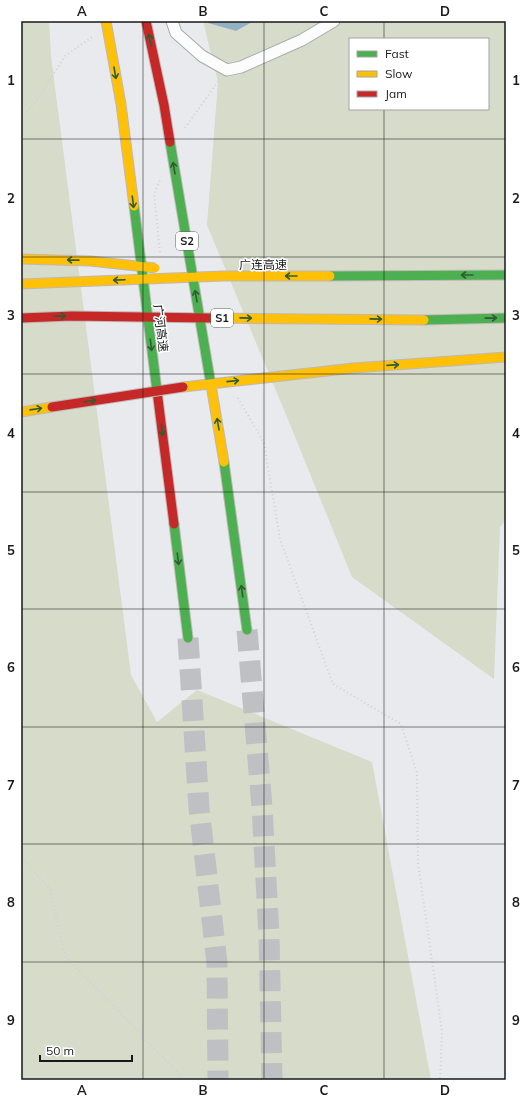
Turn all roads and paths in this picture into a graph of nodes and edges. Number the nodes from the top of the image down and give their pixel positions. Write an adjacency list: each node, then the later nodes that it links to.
1 (106, 21): 21 (highway, 广河高速, one-way to 21, bridge)
2 (146, 21): 20 (highway, S2, one-way to 2, bridge)
3 (172, 21): 6 (street)
4 (334, 21): 6 (street)
5 (92, 37): 7 (path)
6 (227, 70): 8 (path)
7 (21, 118)
8 (182, 134)
9 (163, 174): 10 (path)
10 (160, 255)
11 (21, 259): 13 (highway, one-way to 11, bridge)
12 (506, 275): 13 (highway, 广连高速, one-way to 13, bridge)
13 (223, 276): 14 (highway, 广连高速, one-way to 14, bridge)
14 (21, 284)
15 (21, 318): 16 (highway, S1, one-way to 16, bridge)
16 (506, 318)
17 (506, 357): 19 (highway, one-way to 17, bridge)
18 (234, 392): 24 (path)
19 (21, 412)
20 (247, 630)
21 (188, 638)
22 (21, 857): 23 (path)
23 (185, 1080)
24 (440, 1080)

